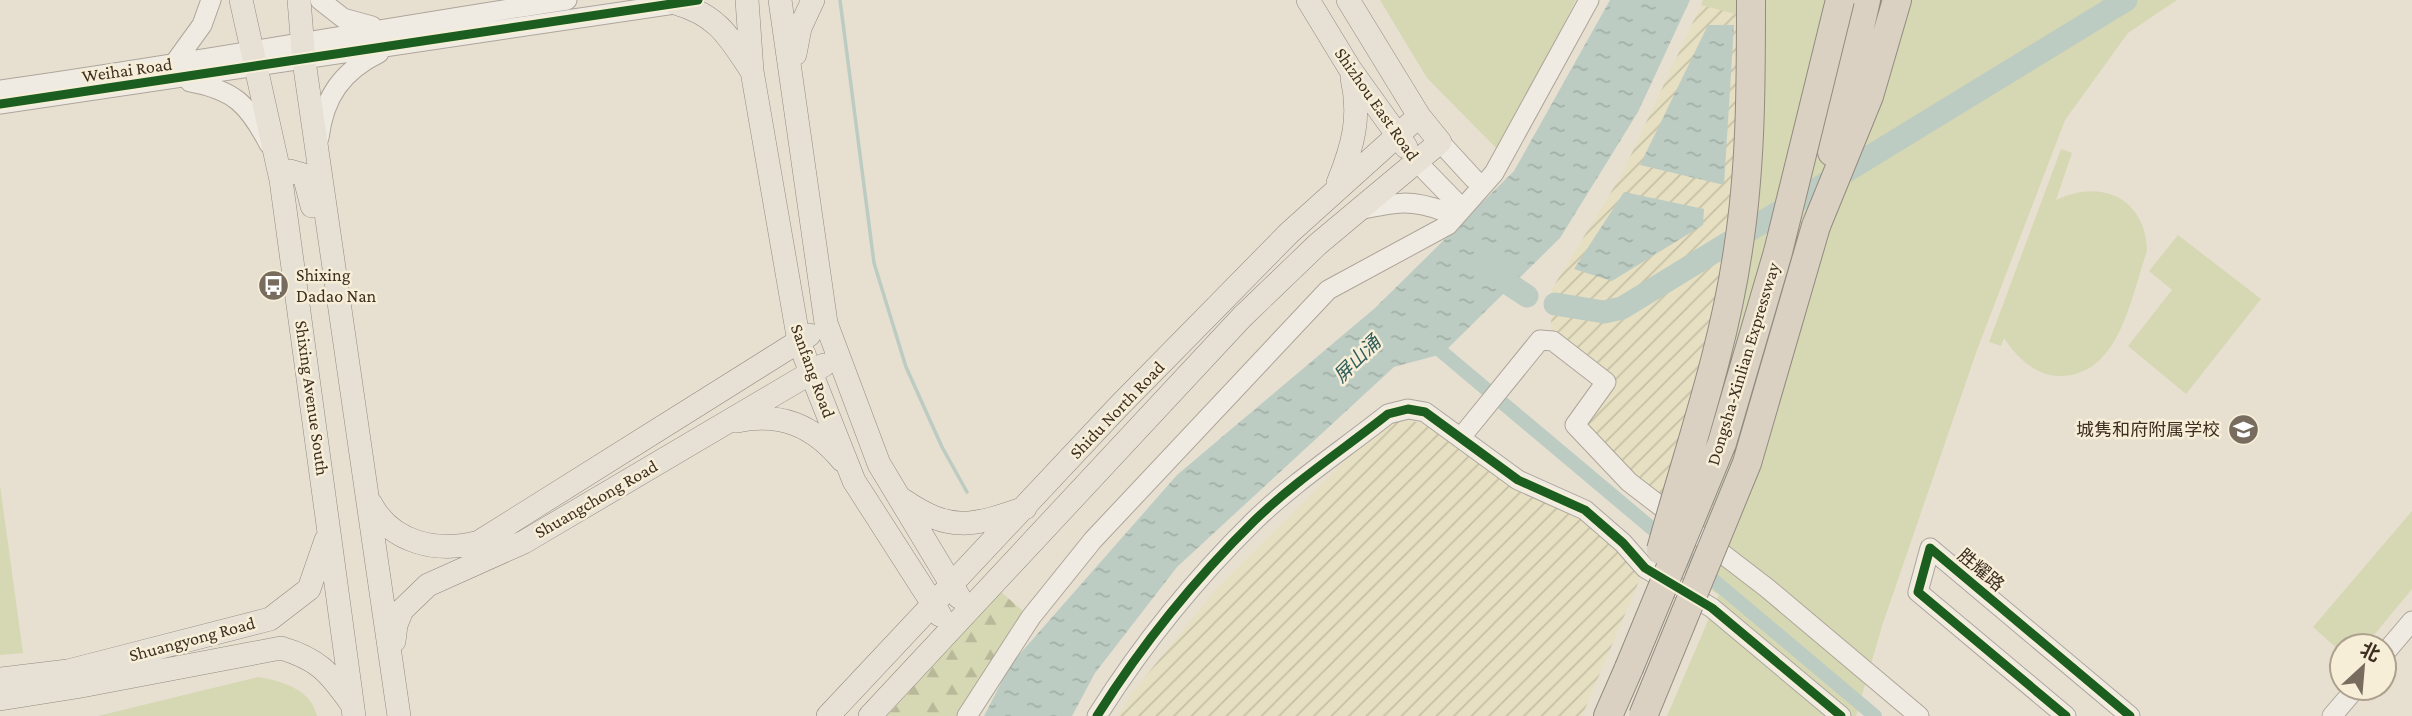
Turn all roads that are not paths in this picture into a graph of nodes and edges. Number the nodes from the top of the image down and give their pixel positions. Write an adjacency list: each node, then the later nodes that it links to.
1 (211, 0): 25 (street)
2 (230, 0): 22 (main road)
3 (242, 0): 22 (main road, Shixing Avenue South)
4 (299, 0): 21 (main road)
5 (320, 0): 20 (street)
6 (567, 0): 20 (street)
7 (698, 0): 17 (street)
8 (747, 0): 24 (main road, Sanfang Road)
9 (780, 0): 26 (main road, Sanfang Road)
10 (813, 0): 26 (main road)
11 (1308, 0): 19 (main road, Shizhou East Road)
12 (1589, 0): 72 (street)
13 (1751, 0): 63 (highway, bridge)
14 (1840, 0): 63 (highway, Dongsha-Xinlian Expressway, bridge)
15 (1866, 0): 39 (highway, Dongsha-Xinlian Expressway)
16 (1897, 0): 39 (highway)
17 (675, 3): 20 (street); 24 (main road)
18 (1351, 6): 19 (main road); 29 (main road, Shizhou East Road)
19 (1326, 28): 23 (main road, Shizhou East Road)
20 (389, 37): 21 (street, Weihai Road); 32 (street)
21 (304, 51): 22 (street, Weihai Road); 32 (main road)
22 (256, 57): 25 (street, Weihai Road); 34 (main road, Shixing Avenue South)
23 (1350, 69): 30 (main road, Shizhou East Road); 36 (main road)
24 (752, 71): 43 (main road, Sanfang Road)
25 (172, 72): 27 (street, Weihai Road); 28 (street, Weihai Road); 34 (street)
26 (793, 75): 42 (main road, Sanfang Road)
27 (0, 90)
28 (0, 104)
29 (1419, 116): 30 (main road, Shidu North Road); 31 (main road, Shizhou East Road)
30 (1396, 135): 33 (main road, Shizhou East Road); 36 (main road, Shidu North Road)
31 (1440, 142): 33 (main road, Shidu North Road); 35 (street, Shizhou East Road)
32 (318, 152): 41 (main road)
33 (1416, 161): 37 (main road, Shidu North Road); 37 (street, Shizhou East Road)
34 (280, 171): 41 (main road); 55 (main road, Shixing Avenue South)
35 (1474, 179)
36 (1337, 186): 38 (main road, Shidu North Road)
37 (1359, 210): 40 (main road, Shidu North Road)
38 (1297, 225): 40 (main road); 50 (main road, Shidu North Road)
39 (1816, 226): 75 (highway, Dongsha-Xinlian Expressway, bridge)
40 (1318, 244): 53 (main road, Shidu North Road)
41 (338, 289): 51 (main road)
42 (826, 323): 43 (main road, Shuangchong Road); 44 (main road, Sanfang Road)
43 (799, 342): 45 (main road, Sanfang Road); 51 (main road, Shuangchong Road)
44 (838, 355): 45 (main road, Shuangchong Road); 48 (main road, Sanfang Road)
45 (813, 372): 46 (main road, Shuangchong Road); 49 (main road, Sanfang Road)
46 (723, 424): 49 (main road); 62 (main road, Shuangchong Road)
47 (1462, 436): 73 (street); 76 (street); 77 (street)
48 (879, 464): 49 (main road); 52 (main road, Sanfang Road)
49 (852, 475): 57 (main road, Sanfang Road)
50 (1045, 486): 53 (main road); 54 (main road, Shidu North Road)
51 (368, 497): 62 (main road)
52 (899, 497): 54 (main road); 56 (main road, Sanfang Road)
53 (1071, 504): 58 (main road, Shidu North Road)
54 (1028, 507): 56 (main road, Shidu North Road)
55 (330, 527): 64 (main road, Shuangyong Road); 67 (main road, Shixing Avenue South)
56 (952, 587): 57 (main road, Shidu North Road); 58 (main road, Sanfang Road)
57 (932, 604): 60 (main road, Sanfang Road); 68 (main road, Shidu North Road)
58 (969, 611): 60 (main road, Shidu North Road)
59 (2412, 621): 61 (street)
60 (950, 630): 71 (main road, Shidu North Road)
61 (2398, 638)
62 (392, 665): 69 (main road)
63 (1629, 668): 74 (highway, Dongsha-Xinlian Expressway)
64 (0, 679)
65 (0, 699): 67 (main road, Shuangyong Road)
66 (2344, 702): 80 (street)
67 (353, 710)
68 (831, 712): 70 (main road)
69 (400, 716)
70 (860, 716)
71 (870, 716)
72 (967, 716)
73 (1097, 716)
74 (1608, 716)
75 (1643, 716)
76 (1841, 716)
77 (1919, 716)
78 (2066, 716): 79 (street, 胜耀路)
79 (2130, 716)
80 (2332, 716)

